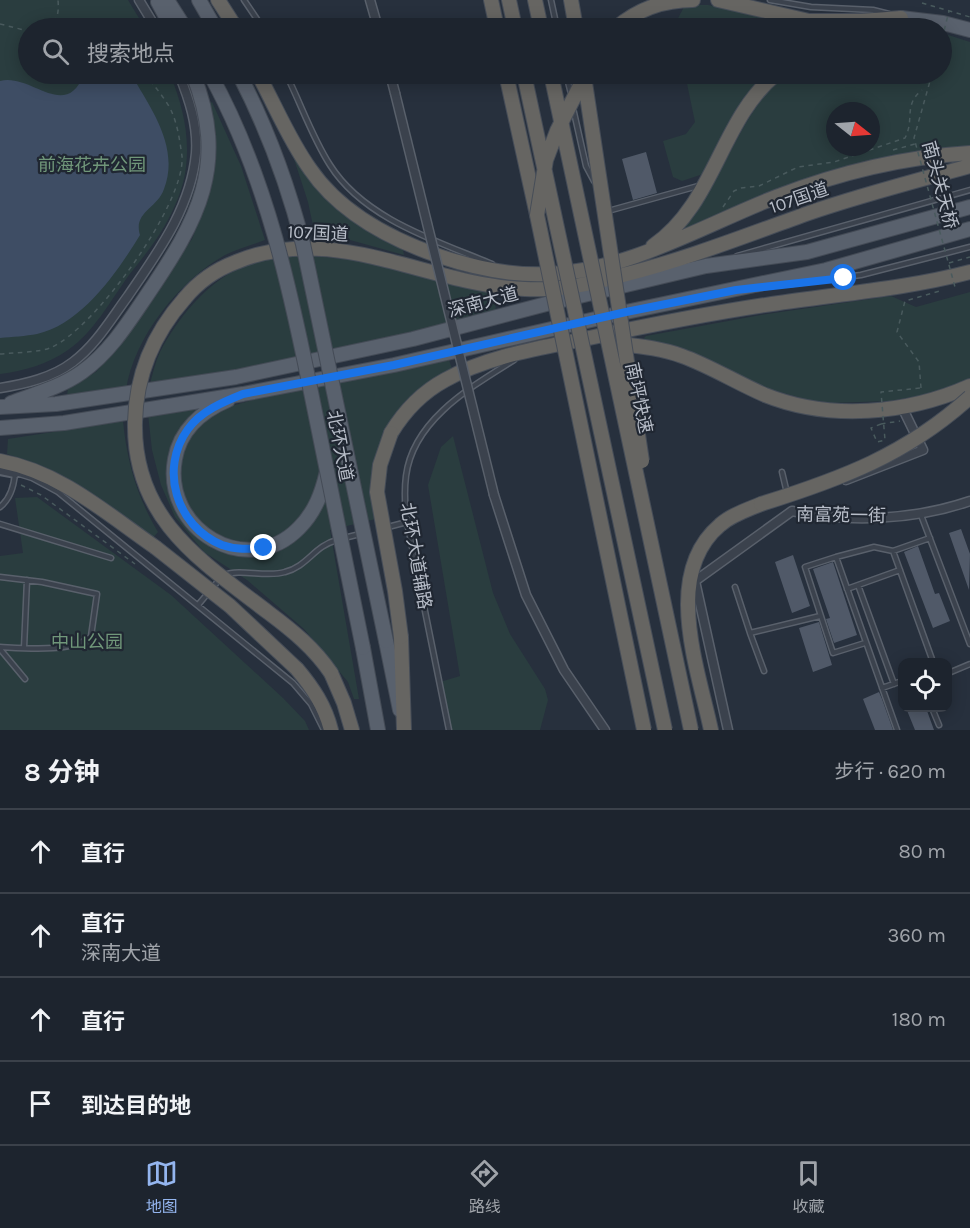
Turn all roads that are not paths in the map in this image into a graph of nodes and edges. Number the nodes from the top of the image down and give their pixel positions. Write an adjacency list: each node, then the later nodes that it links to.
1 (139, 0): 17 (street)
2 (157, 0): 18 (main road)
3 (166, 0): 19 (main road)
4 (199, 0): 20 (main road)
5 (218, 0): 21 (highway)
6 (244, 0): 22 (lane)
7 (370, 0): 23 (street)
8 (490, 0): 24 (highway)
9 (509, 0): 25 (highway)
10 (535, 0): 26 (highway)
11 (551, 0): 27 (lane)
12 (571, 0): 28 (highway)
13 (693, 0): 29 (highway)
14 (707, 0): 16 (highway)
15 (770, 0): 31 (lane)
16 (725, 2): 30 (highway)
17 (150, 18)
18 (167, 18)
19 (178, 18)
20 (209, 18)
21 (230, 18)
22 (256, 18)
23 (375, 18)
24 (494, 18)
25 (513, 18)
26 (539, 18)
27 (555, 18)
28 (574, 18)
29 (628, 18)
30 (792, 18)
31 (901, 18)
32 (952, 26): 33 (main road)
33 (970, 30)
34 (183, 84): 68 (street)
35 (196, 84): 71 (main road)
36 (215, 84): 76 (main road, 北环大道, bridge)
37 (244, 84): 118 (main road, 北环大道, bridge)
38 (263, 84): 61 (highway)
39 (291, 84): 61 (lane)
40 (393, 84): 120 (street, bridge)
41 (508, 84): 54 (highway)
42 (526, 84): 122 (highway, bridge)
43 (553, 84): 86 (highway, 南坪快速, bridge)
44 (568, 84): 53 (lane)
45 (580, 84): 54 (highway, bridge)
46 (586, 84): 86 (highway, bridge)
47 (766, 84): 50 (highway)
48 (970, 153): 57 (highway)
49 (970, 166): 62 (highway, 107国道)
50 (710, 176): 53 (lane); 57 (highway)
51 (970, 190): 59 (lane)
52 (970, 207): 59 (main road, 深南大道)
53 (608, 211): 58 (lane)
54 (537, 215): 121 (highway, bridge)
55 (970, 229): 63 (main road)
56 (970, 247): 63 (lane)
57 (637, 255): 58 (highway)
58 (618, 261): 61 (highway)
59 (706, 266): 64 (main road, 深南大道)
60 (970, 272): 65 (highway)
61 (518, 273)
62 (585, 285): 64 (highway); 116 (highway, 107国道, bridge)
63 (736, 290): 69 (main road)
64 (550, 303): 71 (main road, 深南大道)
65 (573, 341): 66 (highway); 72 (highway)
66 (551, 346): 84 (lane, 北环大道辅路); 118 (highway, bridge)
67 (970, 387): 72 (highway)
68 (0, 388)
69 (243, 394): 73 (main road); 76 (main road)
70 (970, 397): 124 (highway, bridge)
71 (0, 406)
72 (906, 413): 79 (street)
73 (0, 428)
74 (0, 461): 78 (highway)
75 (0, 470): 78 (street)
76 (327, 471): 117 (main road, 北环大道, bridge)
77 (782, 472): 79 (lane)
78 (15, 473): 81 (lane); 97 (lane); 115 (highway, bridge)
79 (789, 500): 82 (street)
80 (970, 501): 83 (street, 南富苑一街)
81 (0, 507)
82 (792, 511): 83 (street, 南富苑一街); 125 (street, 南富苑一街)
83 (921, 514): 87 (lane)
84 (407, 522): 97 (lane); 119 (lane, 北环大道辅路)
85 (0, 524): 90 (lane)
86 (649, 535): 123 (highway, 南坪快速, bridge)
87 (930, 538): 88 (lane); 101 (lane)
88 (892, 551): 89 (lane); 91 (lane)
89 (836, 557): 96 (lane); 98 (lane)
90 (111, 558)
91 (900, 570): 94 (lane); 104 (lane)
92 (0, 577): 93 (lane)
93 (27, 580): 103 (lane); 103 (lane)
94 (858, 585): 96 (lane); 110 (lane)
95 (735, 587): 99 (lane)
96 (847, 589): 100 (lane)
97 (198, 605): 114 (lane)
98 (820, 615): 99 (lane); 100 (lane)
99 (750, 633): 106 (lane)
100 (865, 643): 111 (lane)
101 (970, 644)
102 (0, 648): 103 (lane); 108 (lane)
103 (24, 648)
104 (931, 658)
105 (970, 664): 107 (lane)
106 (764, 671)
107 (952, 672)
108 (25, 679)
109 (898, 683): 110 (lane)
110 (894, 684): 111 (lane)
111 (882, 688): 126 (lane)
112 (934, 712): 113 (lane)
113 (939, 725)
114 (325, 730)
115 (331, 730)
116 (352, 730)
117 (378, 730)
118 (404, 730)
119 (449, 730)
120 (605, 730)
121 (644, 730)
122 (665, 730)
123 (691, 730)
124 (711, 730)
125 (728, 730)
126 (897, 730)

